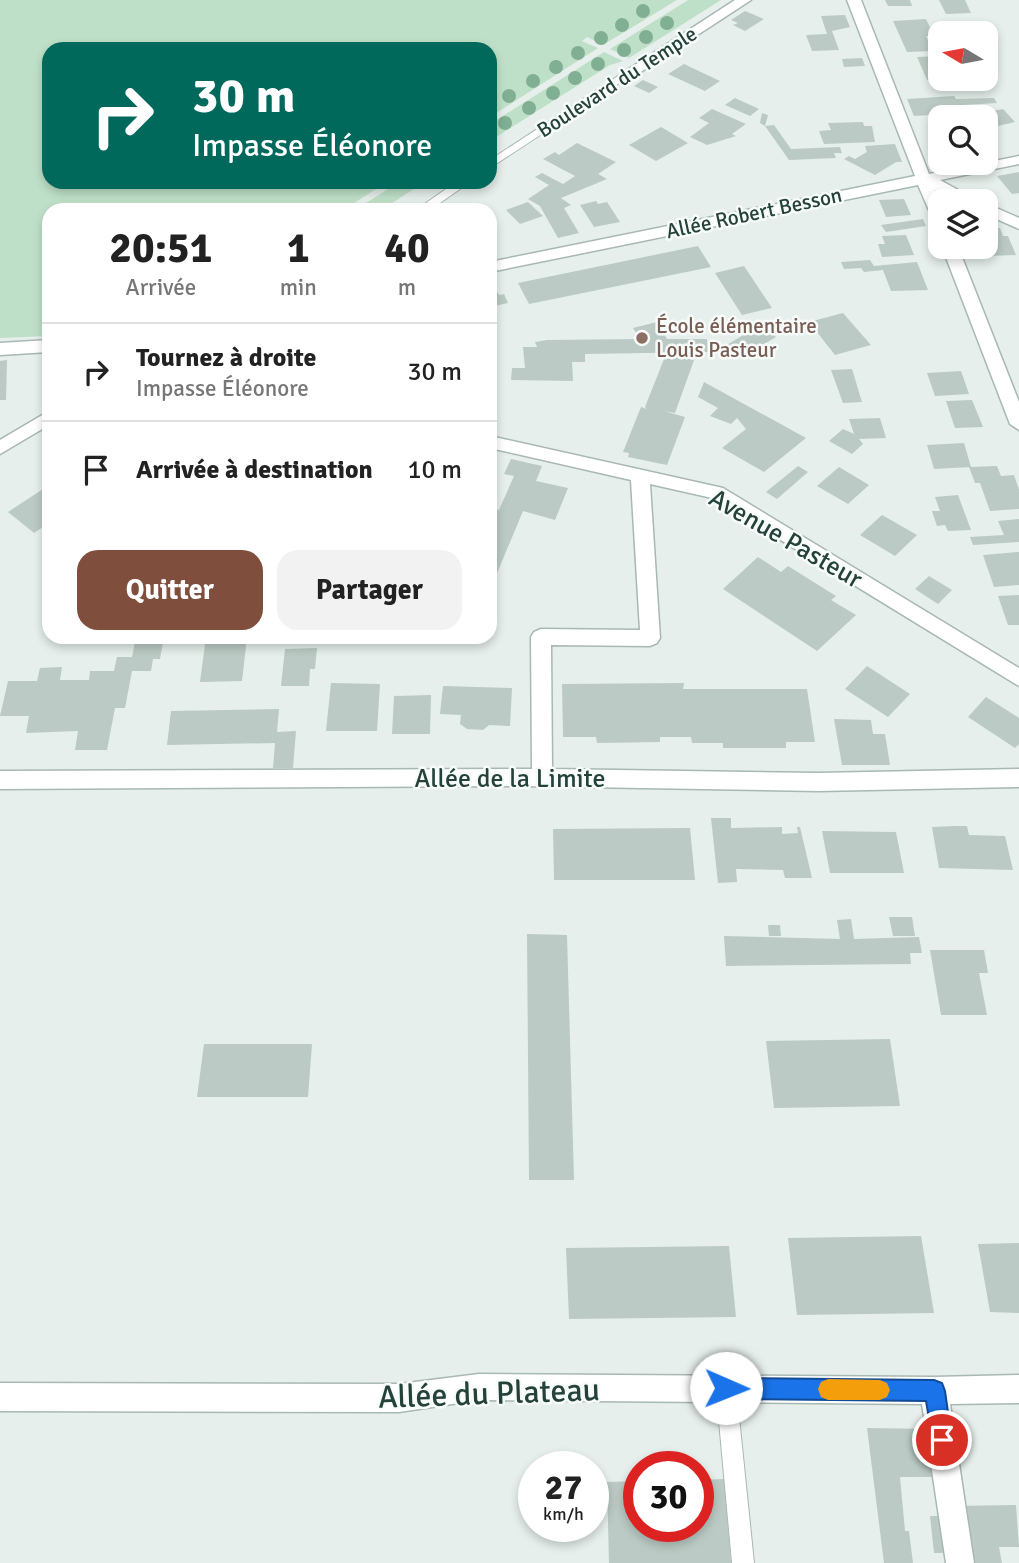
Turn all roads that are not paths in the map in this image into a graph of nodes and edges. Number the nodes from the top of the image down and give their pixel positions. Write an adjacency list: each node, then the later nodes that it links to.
1 (744, 0): 3 (street, Boulevard du Temple)
2 (854, 0): 6 (street)
3 (625, 76): 4 (lane, Boulevard du Temple)
4 (497, 160)
5 (1019, 160): 6 (street, Allée Robert Besson)
6 (923, 178): 8 (street); 9 (street); 14 (street, Allée Robert Besson)
7 (454, 189): 10 (lane)
8 (946, 189)
9 (928, 191)
10 (432, 203)
11 (998, 214): 12 (street)
12 (1019, 224)
13 (955, 259): 18 (street)
14 (497, 266)
15 (42, 346): 16 (street)
16 (0, 349)
17 (42, 421): 20 (street)
18 (1019, 424)
19 (497, 444): 21 (street, Avenue Pasteur)
20 (0, 448)
21 (640, 476): 22 (street, Avenue Pasteur); 23 (street)
22 (1019, 678)
23 (541, 777): 24 (street, Allée de la Limite); 25 (street, Allée de la Limite)
24 (1019, 778)
25 (0, 780)
26 (726, 1388): 28 (street, Allée du Plateau); 29 (street, Allée du Plateau); 30 (lane)
27 (1019, 1389): 28 (street, Allée du Plateau)
28 (934, 1391): 31 (street)
29 (0, 1397)
30 (743, 1563)
31 (960, 1563)

